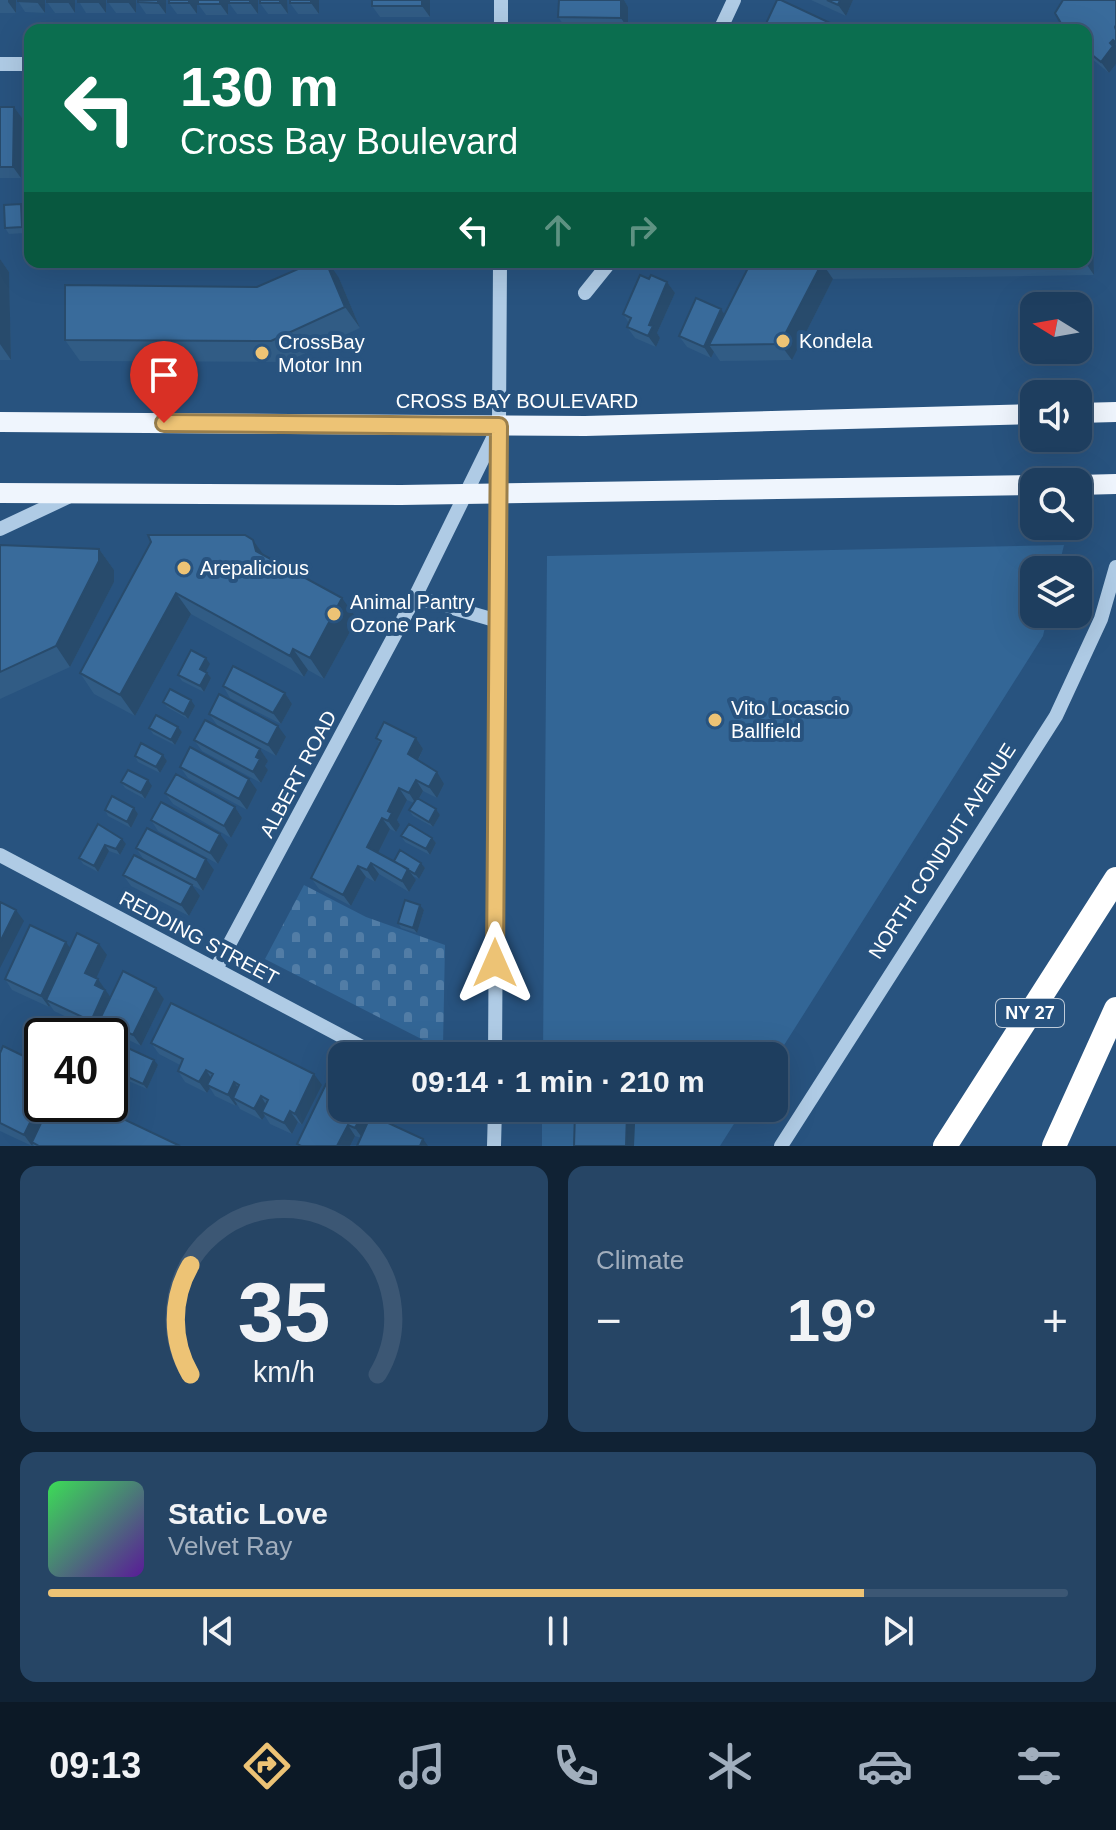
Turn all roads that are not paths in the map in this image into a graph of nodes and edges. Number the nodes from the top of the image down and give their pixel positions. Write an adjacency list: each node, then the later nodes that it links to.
1 (501, 0): 3 (street)
2 (734, 0): 4 (street)
3 (501, 24)
4 (723, 24)
5 (0, 64): 6 (street)
6 (24, 64)
7 (500, 268): 14 (street)
8 (605, 268): 9 (street)
9 (585, 293)
10 (1116, 412): 11 (main road)
11 (1092, 413)
12 (1020, 414): 14 (main road, CROSS BAY BOULEVARD)
13 (0, 422): 14 (main road, CROSS BAY BOULEVARD)
14 (499, 426): 18 (street); 21 (street, ALBERT ROAD)
15 (1116, 484): 17 (main road)
16 (1020, 485): 18 (main road)
17 (1092, 485)
18 (498, 492): 21 (main road); 25 (street)
19 (0, 493): 20 (main road)
20 (75, 493): 21 (main road); 22 (street)
21 (466, 493): 24 (street, ALBERT ROAD)
22 (0, 529)
23 (1116, 567): 34 (street, NORTH CONDUIT AVENUE)
24 (415, 597): 25 (street); 28 (street, ALBERT ROAD)
25 (498, 621): 31 (street)
26 (0, 855): 28 (street, REDDING STREET)
27 (1116, 879): 35 (highway, NY 27)
28 (216, 969): 30 (street, REDDING STREET)
29 (1116, 1009): 36 (highway)
30 (353, 1042)
31 (495, 1042)
32 (493, 1122): 33 (street)
33 (494, 1146)
34 (781, 1146)
35 (945, 1146)
36 (1054, 1146)

